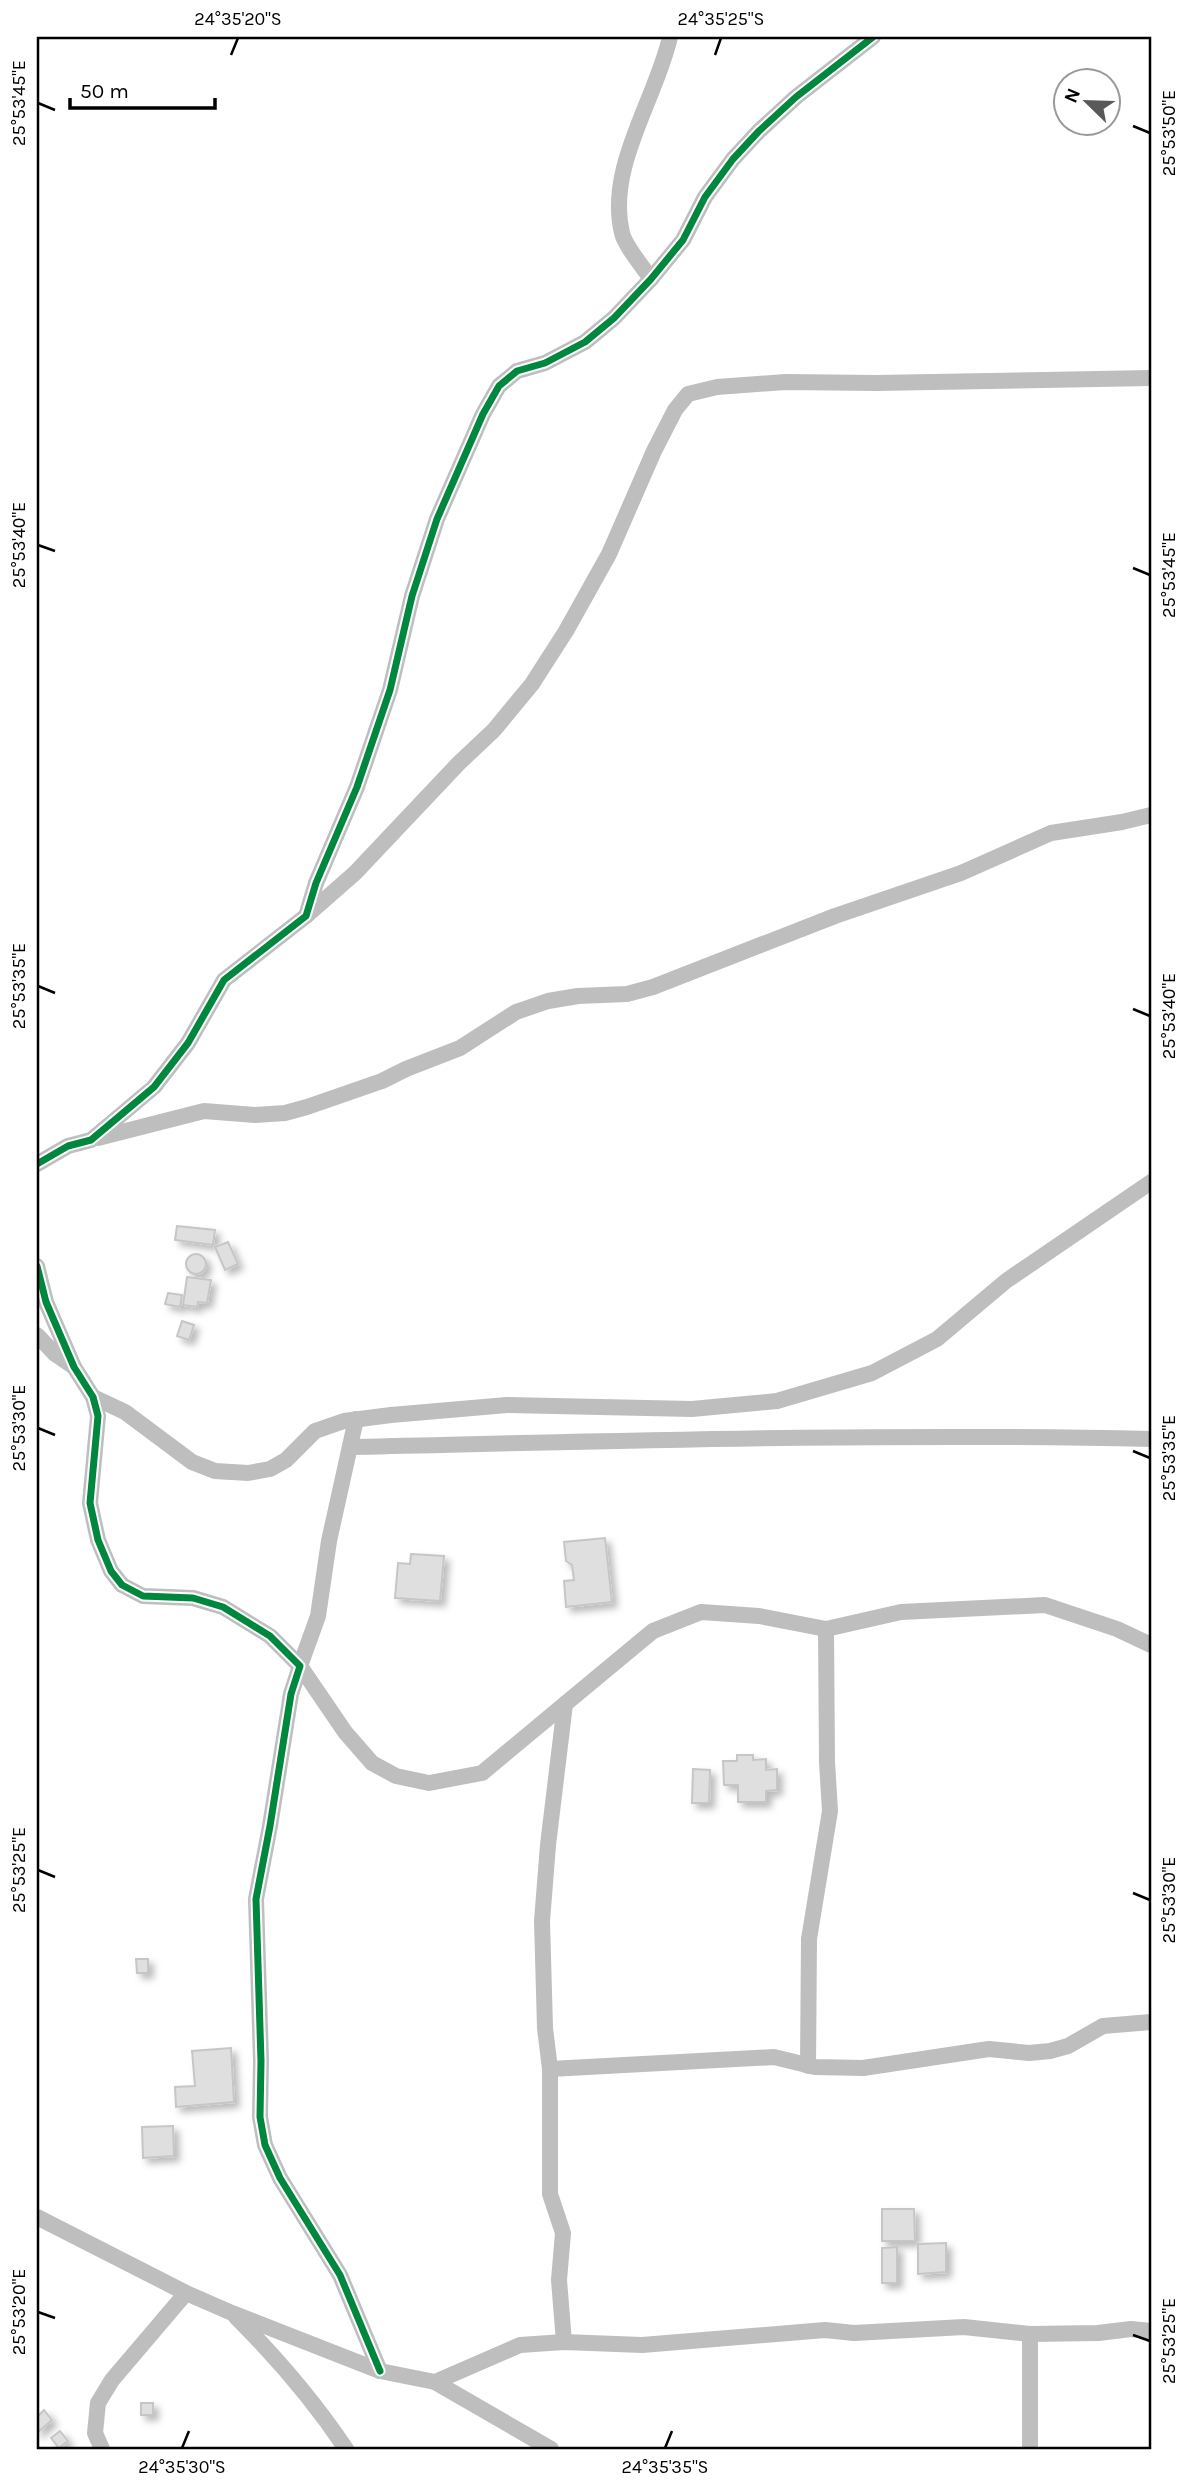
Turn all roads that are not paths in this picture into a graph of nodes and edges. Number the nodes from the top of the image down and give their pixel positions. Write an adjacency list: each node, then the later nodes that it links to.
1 (670, 37): 3 (street)
2 (873, 37): 3 (street)
3 (651, 279): 6 (street)
4 (1151, 378): 6 (street)
5 (1151, 815): 7 (street)
6 (306, 916): 7 (street)
7 (91, 1140): 8 (street)
8 (37, 1164)
9 (1151, 1182): 16 (street)
10 (37, 1266): 14 (street)
11 (37, 1335): 12 (street)
12 (55, 1354): 13 (street); 14 (street)
13 (37, 1355)
14 (74, 1367): 15 (street)
15 (93, 1397): 16 (street); 21 (street)
16 (356, 1419): 18 (street)
17 (1151, 1439): 18 (street)
18 (350, 1447): 21 (street)
19 (826, 1629): 20 (street); 22 (street); 24 (street)
20 (1151, 1645)
21 (300, 1666): 22 (street); 32 (street)
22 (565, 1704): 25 (street)
23 (1149, 2020): 24 (street)
24 (808, 2066): 25 (street)
25 (550, 2069): 31 (street)
26 (37, 2217): 27 (street)
27 (186, 2293): 28 (street); 34 (street)
28 (232, 2313): 32 (street); 35 (street)
29 (1151, 2331): 30 (street)
30 (1030, 2334): 31 (street); 37 (street)
31 (564, 2342): 33 (street)
32 (380, 2371): 33 (street)
33 (435, 2382): 36 (street)
34 (102, 2449)
35 (346, 2449)
36 (551, 2449)
37 (1030, 2449)

